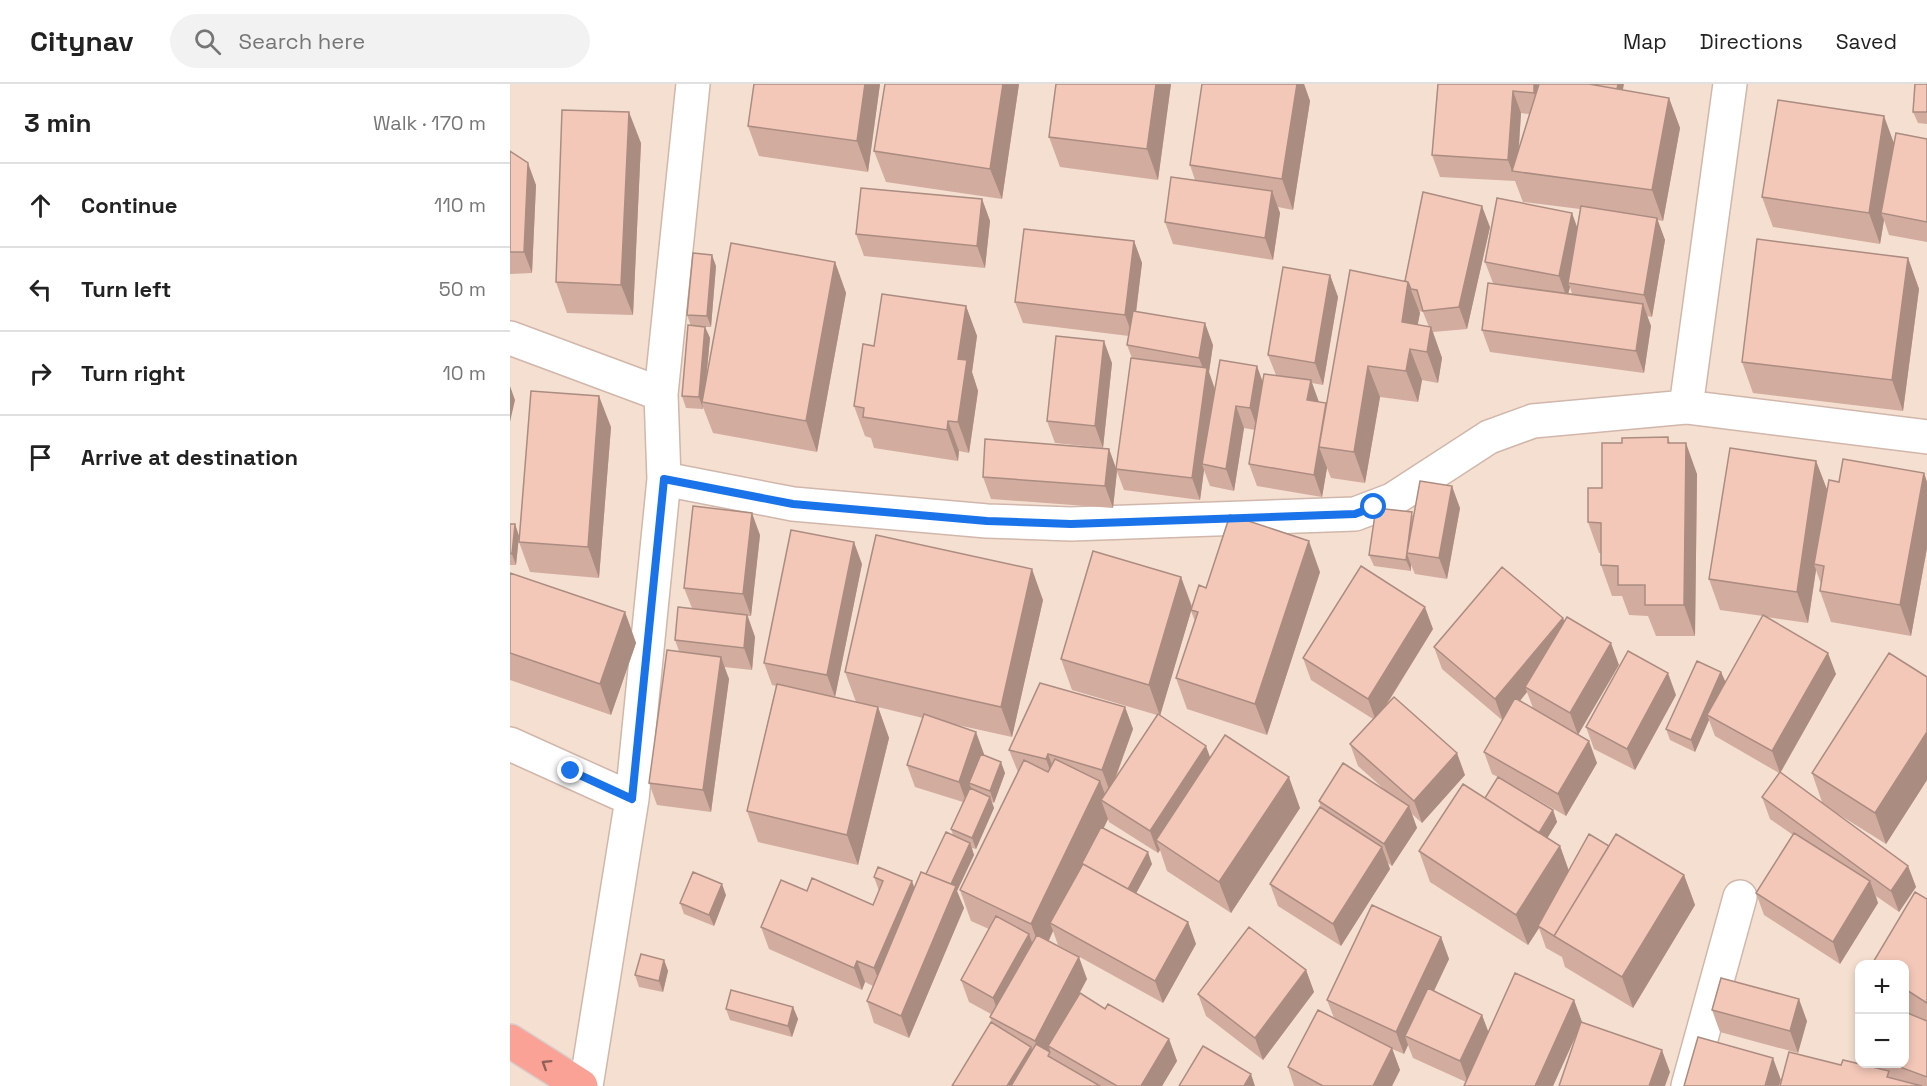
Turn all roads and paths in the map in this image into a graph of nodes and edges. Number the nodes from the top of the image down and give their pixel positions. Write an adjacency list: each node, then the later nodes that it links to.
1 (693, 84): 4 (street)
2 (1730, 84): 5 (street)
3 (510, 338): 4 (street)
4 (661, 394): 7 (street)
5 (1686, 407): 6 (street); 7 (street)
6 (1927, 437)
7 (664, 479): 9 (street)
8 (510, 744): 9 (street)
9 (632, 799): 13 (street)
10 (1740, 897): 14 (street)
11 (510, 1041): 12 (highway, one-way to 11)
12 (581, 1086)
13 (586, 1086)
14 (1688, 1086)

